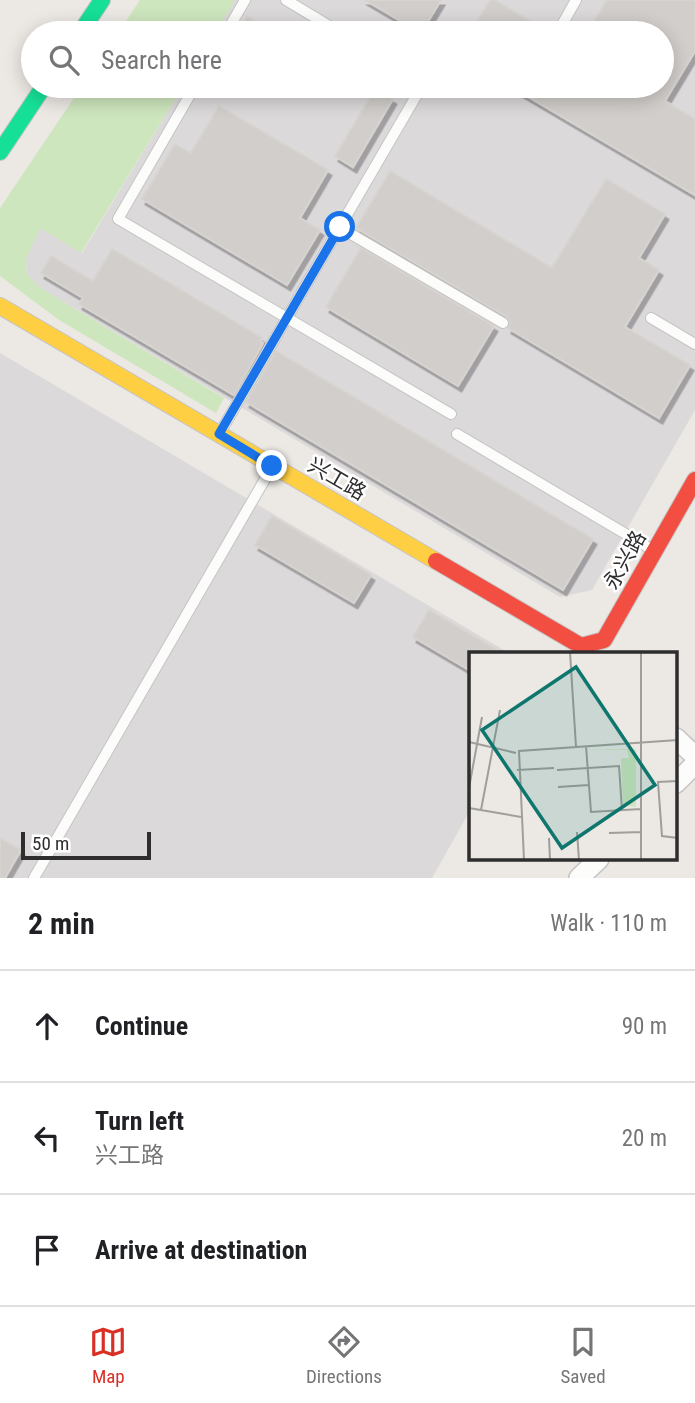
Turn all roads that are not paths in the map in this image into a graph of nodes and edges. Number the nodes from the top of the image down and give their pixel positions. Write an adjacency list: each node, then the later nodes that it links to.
1 (102, 0): 5 (street)
2 (245, 0): 6 (lane)
3 (286, 0): 7 (lane)
4 (576, 0): 8 (lane)
5 (88, 21)
6 (233, 21)
7 (319, 21)
8 (563, 21)
9 (36, 98): 12 (street)
10 (188, 98): 15 (lane)
11 (415, 98): 13 (lane)
12 (0, 152)
13 (340, 227): 15 (lane); 17 (lane)
14 (0, 306): 21 (street, 兴工路)
15 (287, 318): 19 (lane); 21 (lane)
16 (652, 318): 18 (lane)
17 (503, 323)
18 (695, 344)
19 (451, 414)
20 (457, 433): 24 (lane)
21 (219, 434): 22 (street, 兴工路)
22 (272, 466): 25 (street, 兴工路); 32 (lane)
23 (695, 480): 24 (street, 永兴路)
24 (655, 551): 26 (street, 永兴路)
25 (580, 646): 26 (street, 永兴路)
26 (608, 647)
27 (678, 740): 28 (street)
28 (695, 756)
29 (695, 764): 30 (street)
30 (678, 781)
31 (598, 860): 33 (street)
32 (34, 878)
33 (579, 878)

